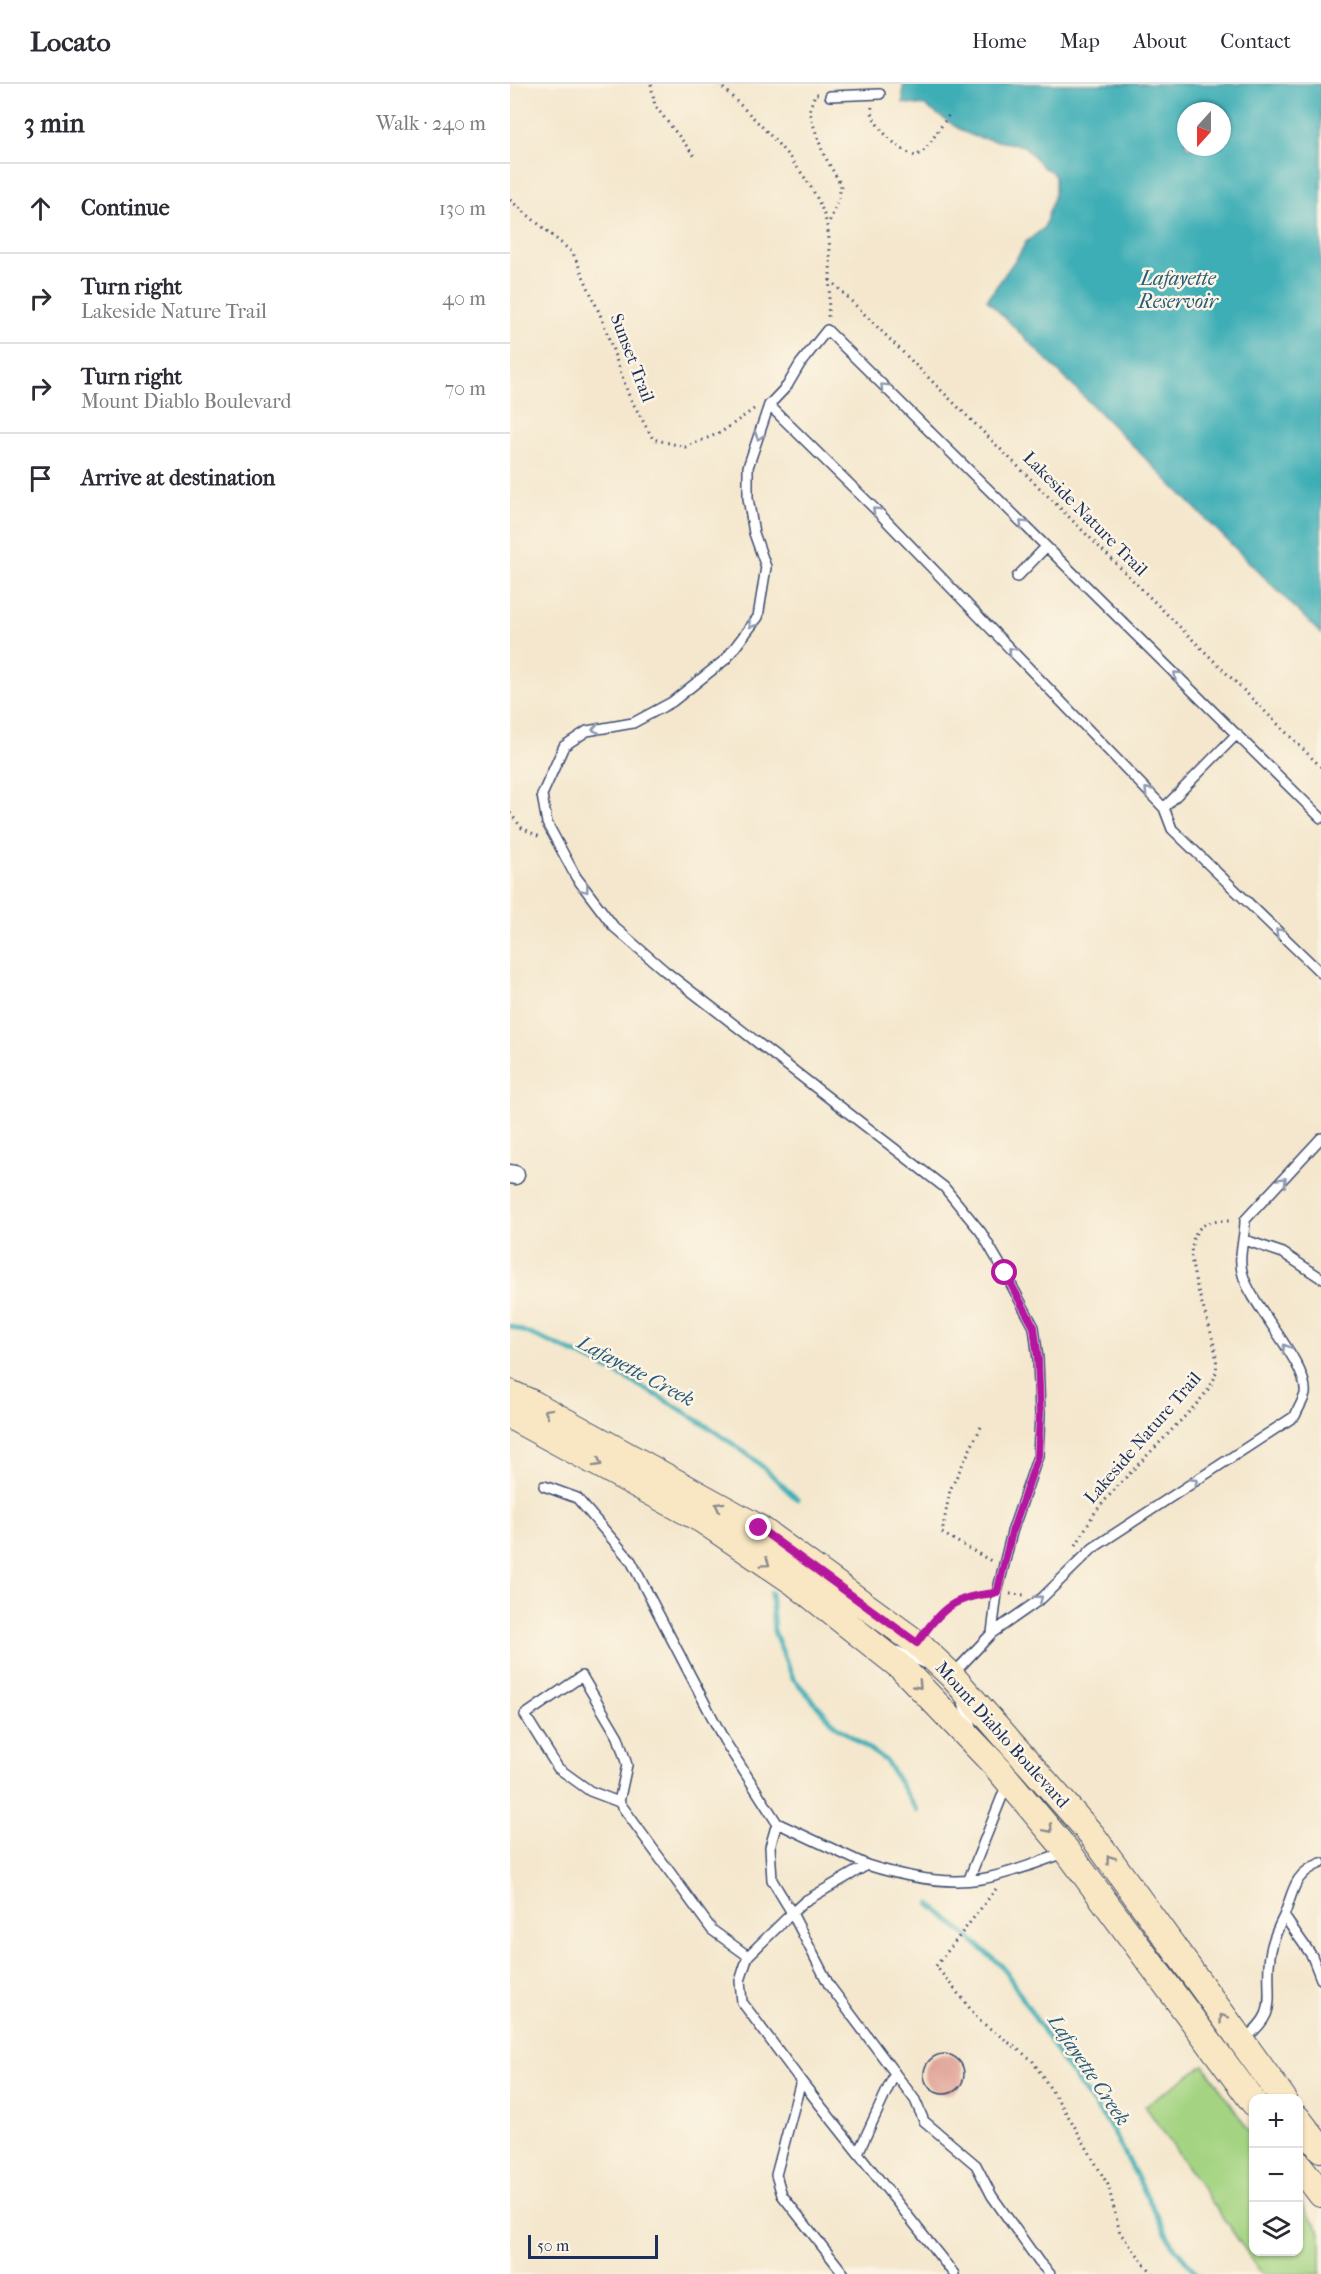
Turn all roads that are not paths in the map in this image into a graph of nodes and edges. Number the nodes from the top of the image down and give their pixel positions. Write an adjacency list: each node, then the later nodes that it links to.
1 (877, 94): 2 (lane)
2 (830, 96)
3 (769, 405): 4 (lane, one-way to 3); 7 (lane, one-way to 3); 16 (lane, one-way to 16)
4 (1046, 547): 5 (lane); 6 (lane, one-way to 4)
5 (1017, 577)
6 (1237, 734): 7 (lane); 8 (lane)
7 (1164, 808): 9 (lane, one-way to 7)
8 (1321, 818)
9 (1321, 973)
10 (1321, 1138): 11 (lane, one-way to 10)
11 (1245, 1240): 12 (lane); 16 (lane, one-way to 11)
12 (1321, 1278)
13 (510, 1393): 18 (main road, Mount Diablo Boulevard, one-way to 13)
14 (510, 1416): 17 (main road, Mount Diablo Boulevard, one-way to 17)
15 (544, 1486): 22 (lane)
16 (992, 1633): 18 (lane)
17 (859, 1634): 18 (lane); 19 (main road, Mount Diablo Boulevard, one-way to 19)
18 (951, 1676): 19 (lane); 31 (main road, Mount Diablo Boulevard, one-way to 18)
19 (982, 1752): 20 (main road, Mount Diablo Boulevard)
20 (1008, 1782): 23 (main road, Mount Diablo Boulevard, one-way to 23); 26 (lane)
21 (619, 1802): 21 (lane); 29 (lane)
22 (777, 1823): 25 (lane); 27 (lane)
23 (1068, 1852): 26 (lane); 35 (main road, Mount Diablo Boulevard)
24 (1321, 1863): 28 (lane)
25 (867, 1864): 26 (lane); 27 (lane)
26 (969, 1879)
27 (792, 1914): 29 (lane); 32 (lane)
28 (1284, 1916): 30 (lane); 31 (lane)
29 (748, 1956): 33 (lane)
30 (1321, 1979)
31 (1240, 2042): 34 (main road, Mount Diablo Boulevard)
32 (895, 2073): 38 (lane); 43 (lane)
33 (801, 2081): 38 (lane); 41 (lane)
34 (1280, 2094)
35 (1249, 2096)
36 (1303, 2124): 37 (main road)
37 (1321, 2149)
38 (858, 2153): 42 (lane)
39 (1303, 2169): 40 (main road)
40 (1321, 2194)
41 (844, 2274)
42 (954, 2274)
43 (1050, 2274)

